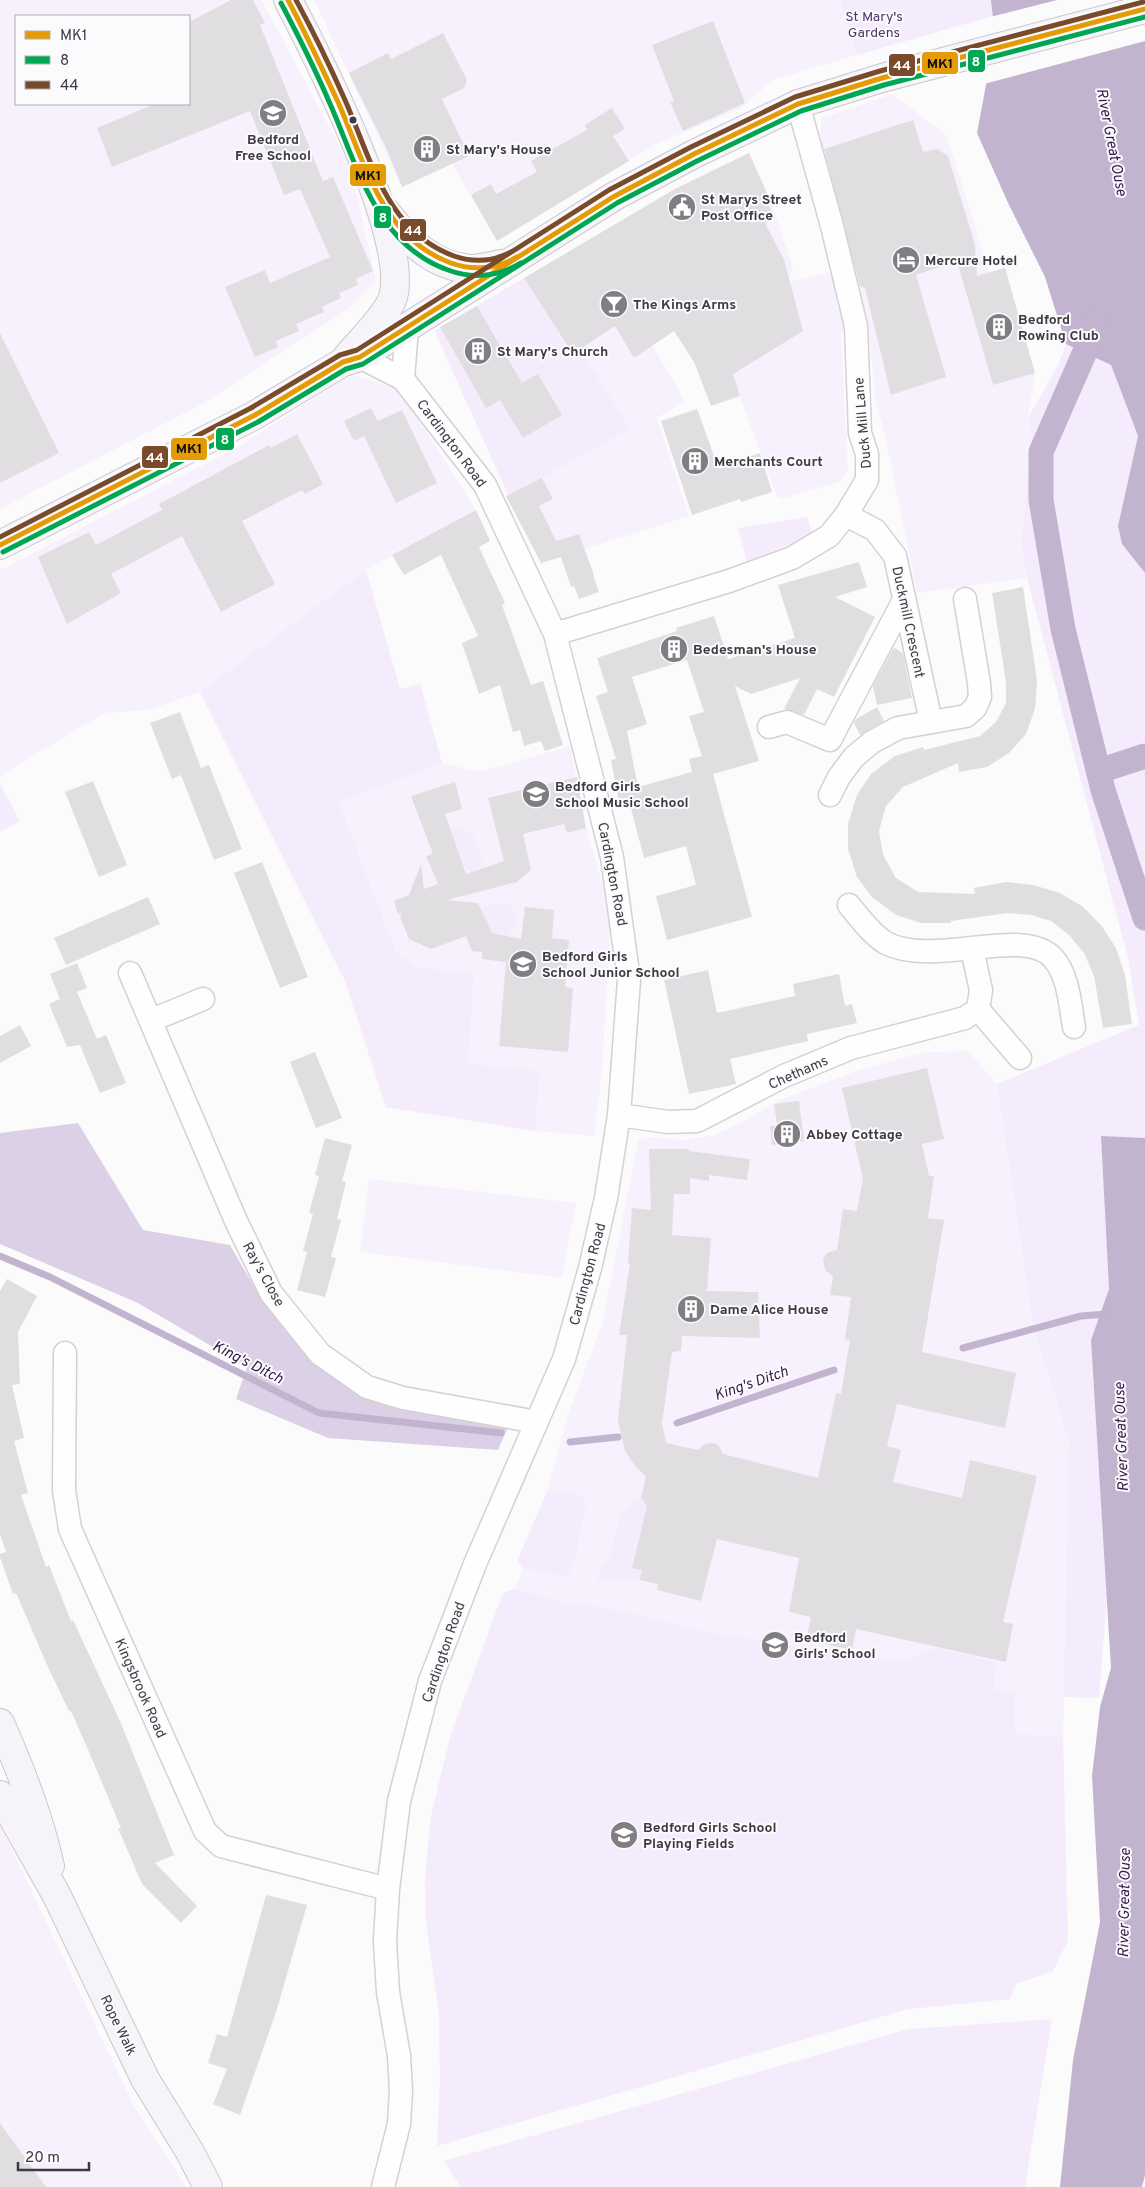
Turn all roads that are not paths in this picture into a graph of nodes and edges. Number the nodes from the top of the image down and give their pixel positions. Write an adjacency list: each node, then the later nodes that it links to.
1 (288, 0): 4 (main road)
2 (1145, 9): 3 (main road)
3 (798, 104): 5 (main road); 9 (street, Duck Mill Lane)
4 (381, 204): 5 (main road); 7 (main road)
5 (508, 264): 6 (main road)
6 (407, 328): 7 (main road); 8 (street)
7 (352, 360): 8 (street, Cardington Road); 10 (main road)
8 (403, 380): 13 (street, Cardington Road)
9 (846, 514): 12 (street, Duckmill Crescent); 13 (street, Duck Mill Lane)
10 (0, 544)
11 (965, 599): 14 (street)
12 (904, 600): 14 (street, Duckmill Crescent); 15 (street)
13 (555, 634): 25 (street, Cardington Road)
14 (931, 722): 16 (street)
15 (769, 727)
16 (830, 795)
17 (849, 905): 18 (street)
18 (972, 949): 21 (street); 23 (street)
19 (130, 973): 22 (street, Ray's Close)
20 (204, 999): 22 (street)
21 (978, 1009): 24 (street); 25 (street, Chethams)
22 (152, 1020): 27 (street, Ray's Close)
23 (1074, 1027)
24 (1020, 1058)
25 (619, 1115): 27 (street, Cardington Road)
26 (65, 1353): 30 (street, Kingsbrook Road)
27 (537, 1422): 30 (street, Cardington Road)
28 (0, 1723): 31 (main road, Rope Walk)
29 (0, 1795): 31 (main road, Rope Walk)
30 (388, 1889): 35 (street, Cardington Road)
31 (56, 1894): 32 (main road, Rope Walk)
32 (190, 2152): 33 (main road, Rope Walk); 34 (main road, Rope Walk)
33 (208, 2187)
34 (230, 2187)
35 (383, 2187)

